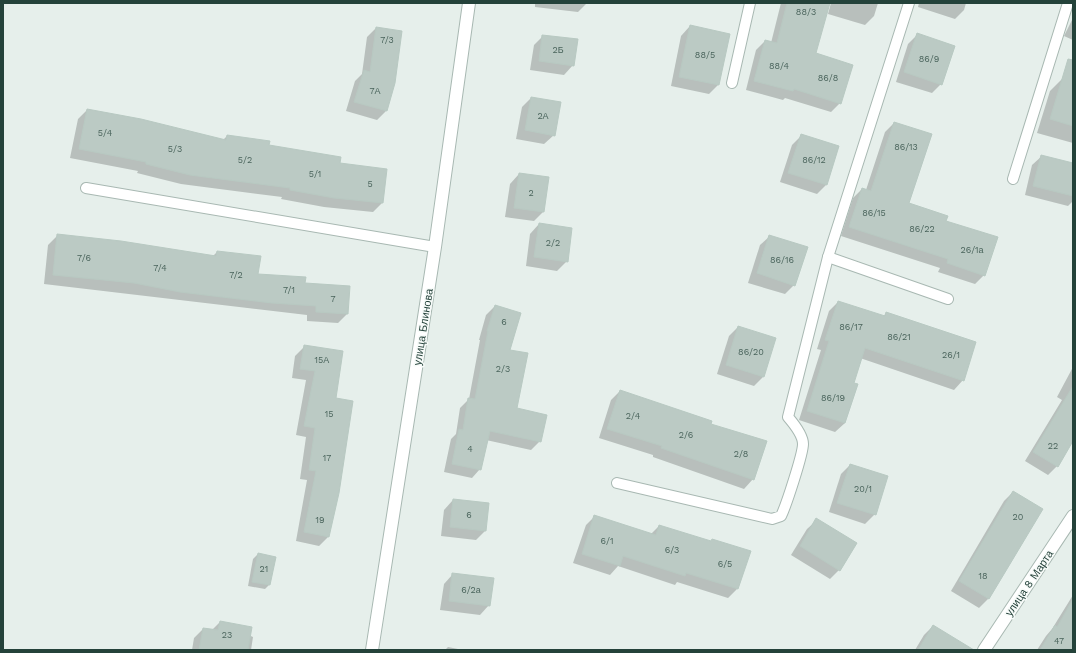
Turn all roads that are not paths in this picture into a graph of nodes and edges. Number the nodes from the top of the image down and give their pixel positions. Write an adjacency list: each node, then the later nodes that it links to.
1 (468, 3): 8 (street, улица Блинова)
2 (750, 3): 5 (lane)
3 (909, 3): 9 (lane)
4 (1068, 3): 6 (lane)
5 (732, 83)
6 (1013, 179)
7 (86, 188): 8 (lane)
8 (435, 247): 13 (street, улица Блинова)
9 (828, 257): 10 (lane); 11 (lane)
10 (948, 299)
11 (617, 483)
12 (1073, 516): 14 (street, улица 8 Марта)
13 (372, 650)
14 (984, 650)

